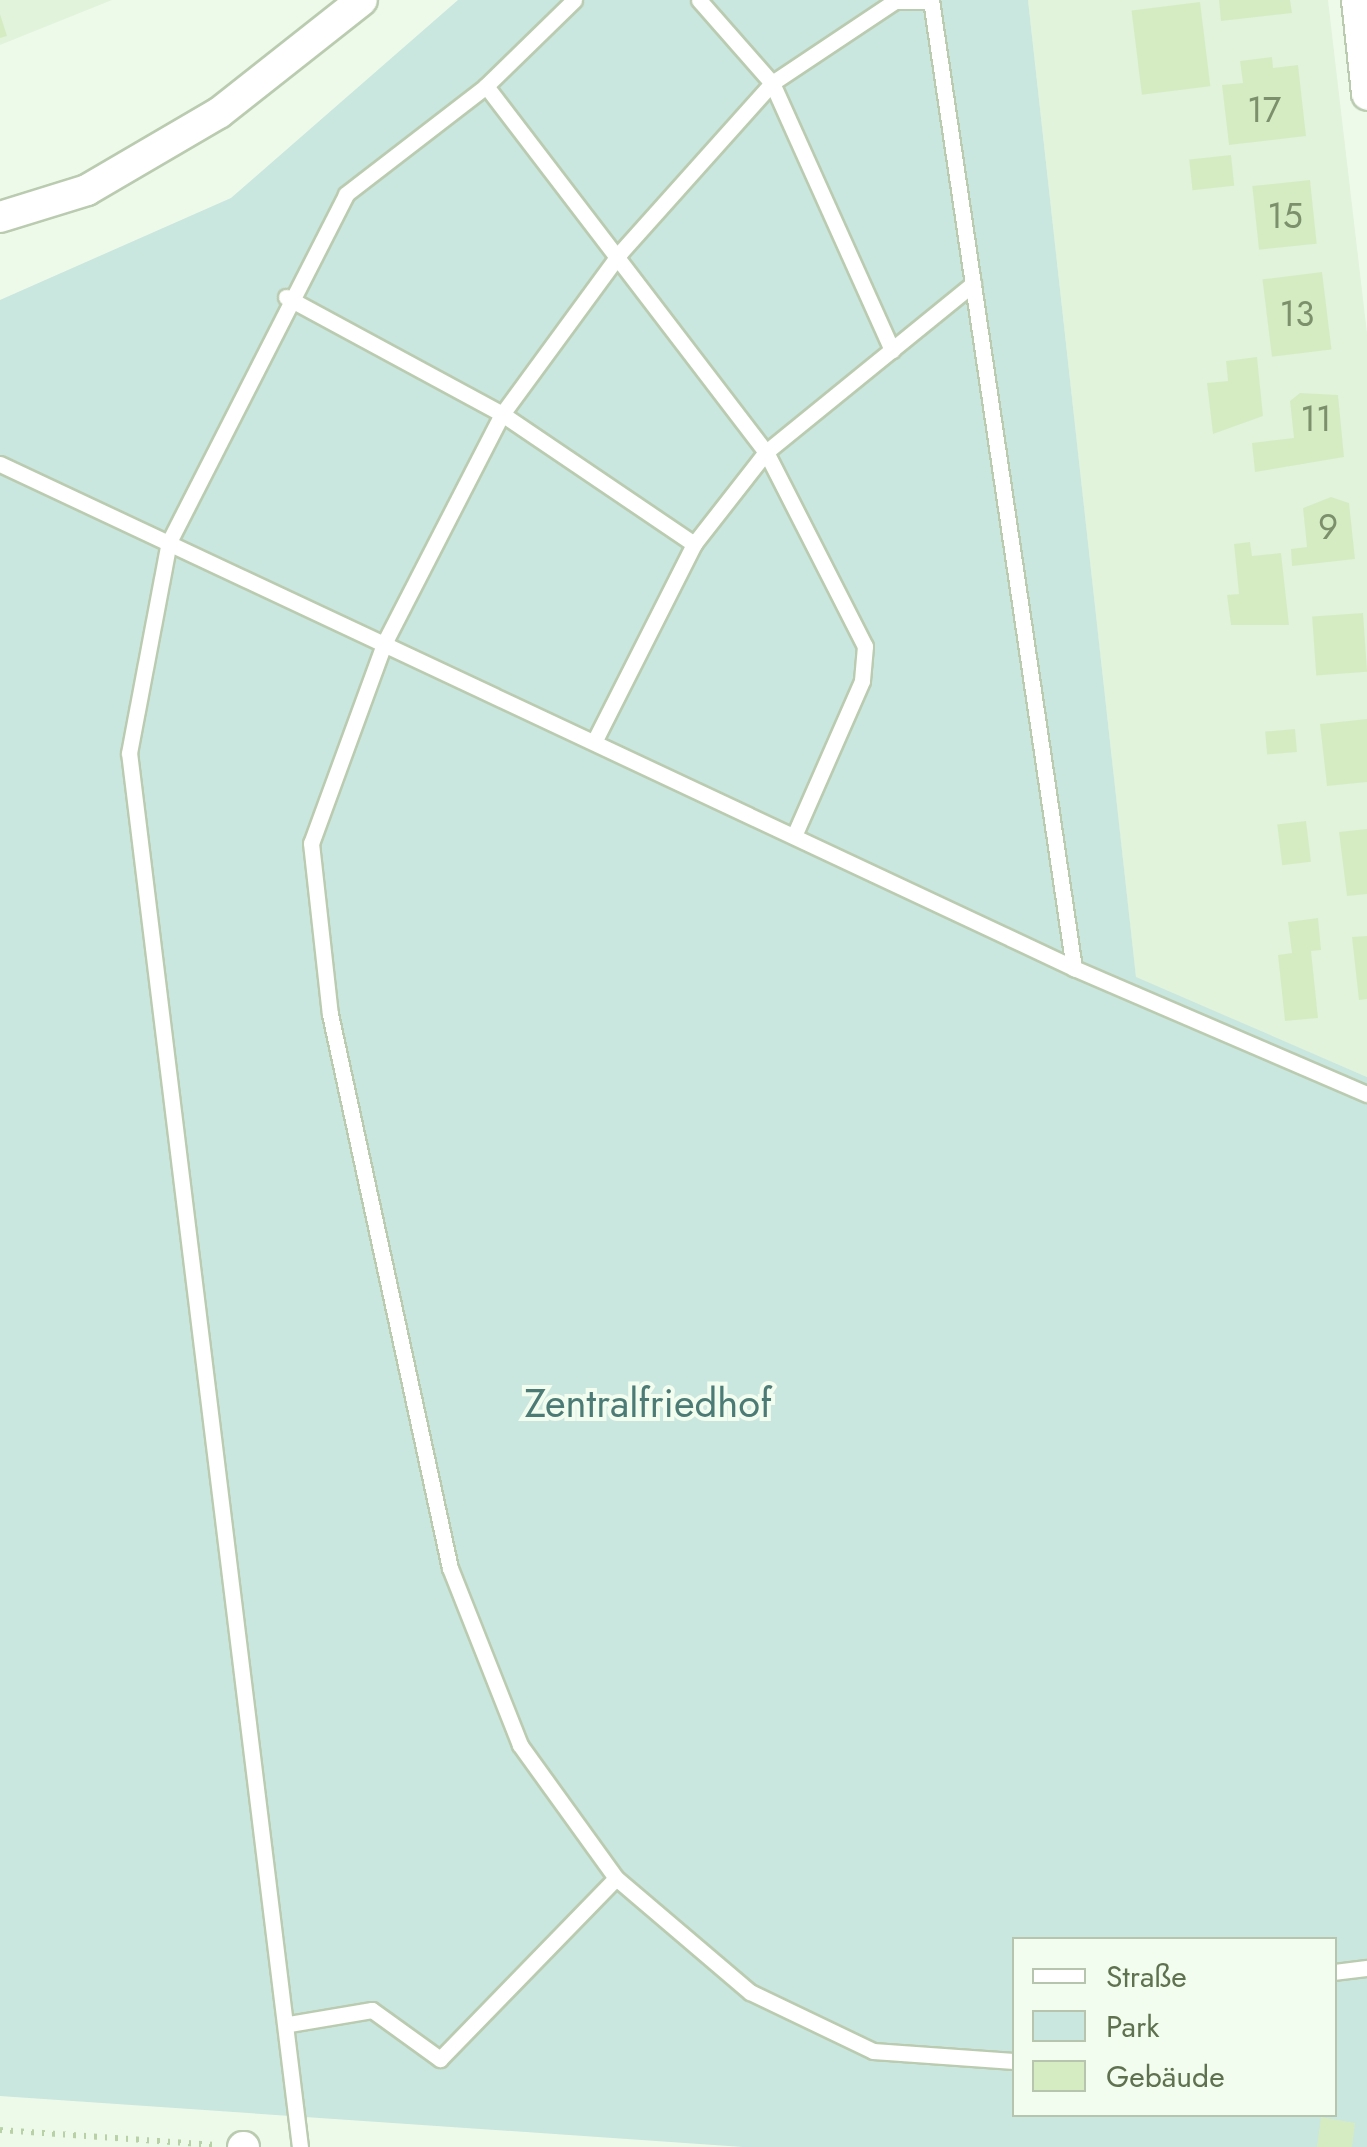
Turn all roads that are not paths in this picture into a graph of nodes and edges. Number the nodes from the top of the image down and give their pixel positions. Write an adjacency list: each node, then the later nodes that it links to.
1 (362, 0): 9 (street)
2 (574, 0): 7 (lane)
3 (700, 0): 6 (lane)
4 (1357, 0): 8 (street)
5 (931, 1): 6 (lane); 11 (lane)
6 (772, 83): 10 (lane); 13 (lane)
7 (486, 86): 10 (lane); 12 (lane)
8 (1367, 94)
9 (0, 217)
10 (620, 252): 14 (lane); 15 (lane)
11 (973, 284): 13 (lane); 22 (lane)
12 (286, 297): 14 (lane); 17 (lane)
13 (892, 350): 15 (lane)
14 (502, 414): 18 (lane); 19 (lane)
15 (766, 452): 18 (lane); 21 (lane)
16 (0, 464): 17 (lane)
17 (169, 542): 19 (lane); 27 (lane)
18 (694, 544): 20 (lane)
19 (384, 644): 20 (lane); 24 (lane)
20 (594, 742): 21 (lane)
21 (794, 836): 22 (lane)
22 (1074, 968): 23 (lane)
23 (1367, 1094)
24 (616, 1878): 27 (lane); 28 (lane)
25 (1367, 1968): 26 (lane)
26 (1337, 1972)
27 (289, 2024): 29 (lane)
28 (1012, 2061)
29 (300, 2147)

